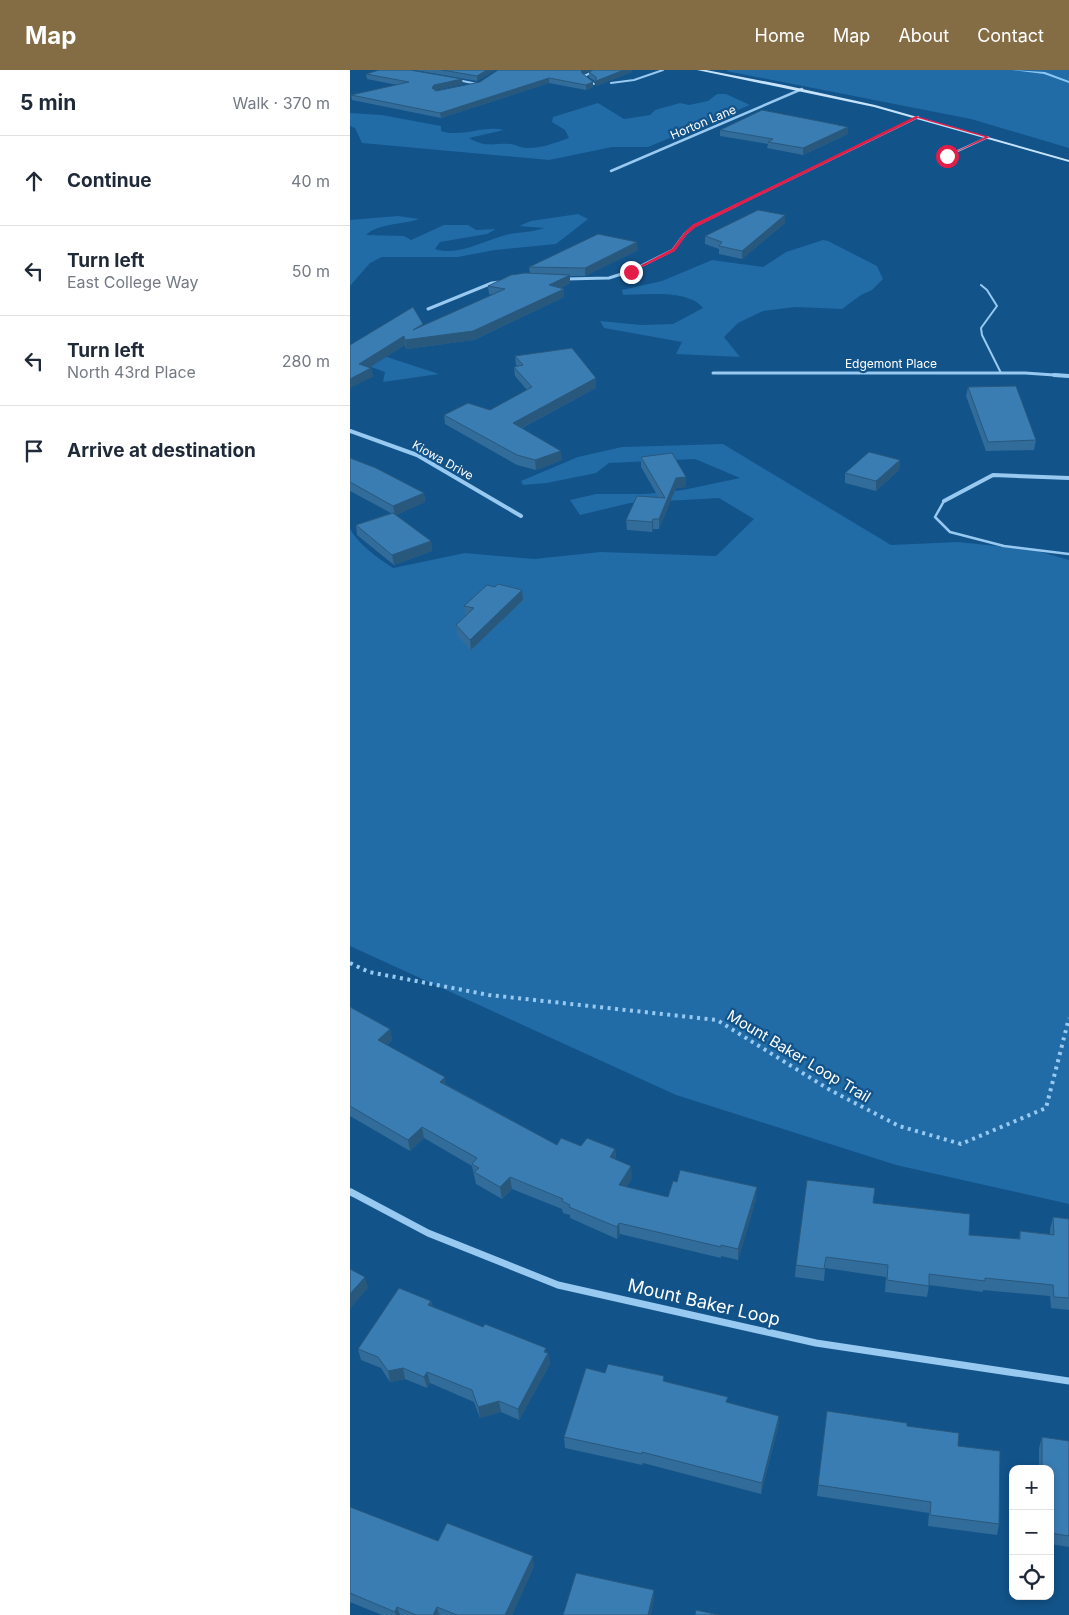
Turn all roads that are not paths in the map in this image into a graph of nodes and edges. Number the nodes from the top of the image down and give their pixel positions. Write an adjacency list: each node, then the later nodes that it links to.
1 (597, 70): 7 (lane)
2 (663, 70): 5 (lane)
3 (699, 70): 9 (main road)
4 (452, 79): 6 (lane)
5 (611, 82)
6 (478, 84): 8 (street)
7 (594, 84)
8 (468, 87)
9 (802, 89): 10 (main road); 14 (street, Horton Lane)
10 (918, 117): 11 (main road); 15 (street)
11 (988, 137): 12 (lane); 13 (main road)
12 (947, 156)
13 (1069, 161)
14 (611, 171)
15 (564, 279)
16 (508, 281): 18 (street)
17 (981, 285): 19 (lane)
18 (428, 309)
19 (1001, 373): 20 (street, Edgemont Place); 21 (street, Edgemont Place)
20 (713, 374)
21 (1069, 376)
22 (350, 431): 25 (street, Kiowa Drive)
23 (1069, 478): 24 (street)
24 (944, 501): 26 (lane)
25 (521, 516)
26 (1069, 554)
27 (350, 1192): 28 (street, Mount Baker Loop)
28 (1069, 1381)

